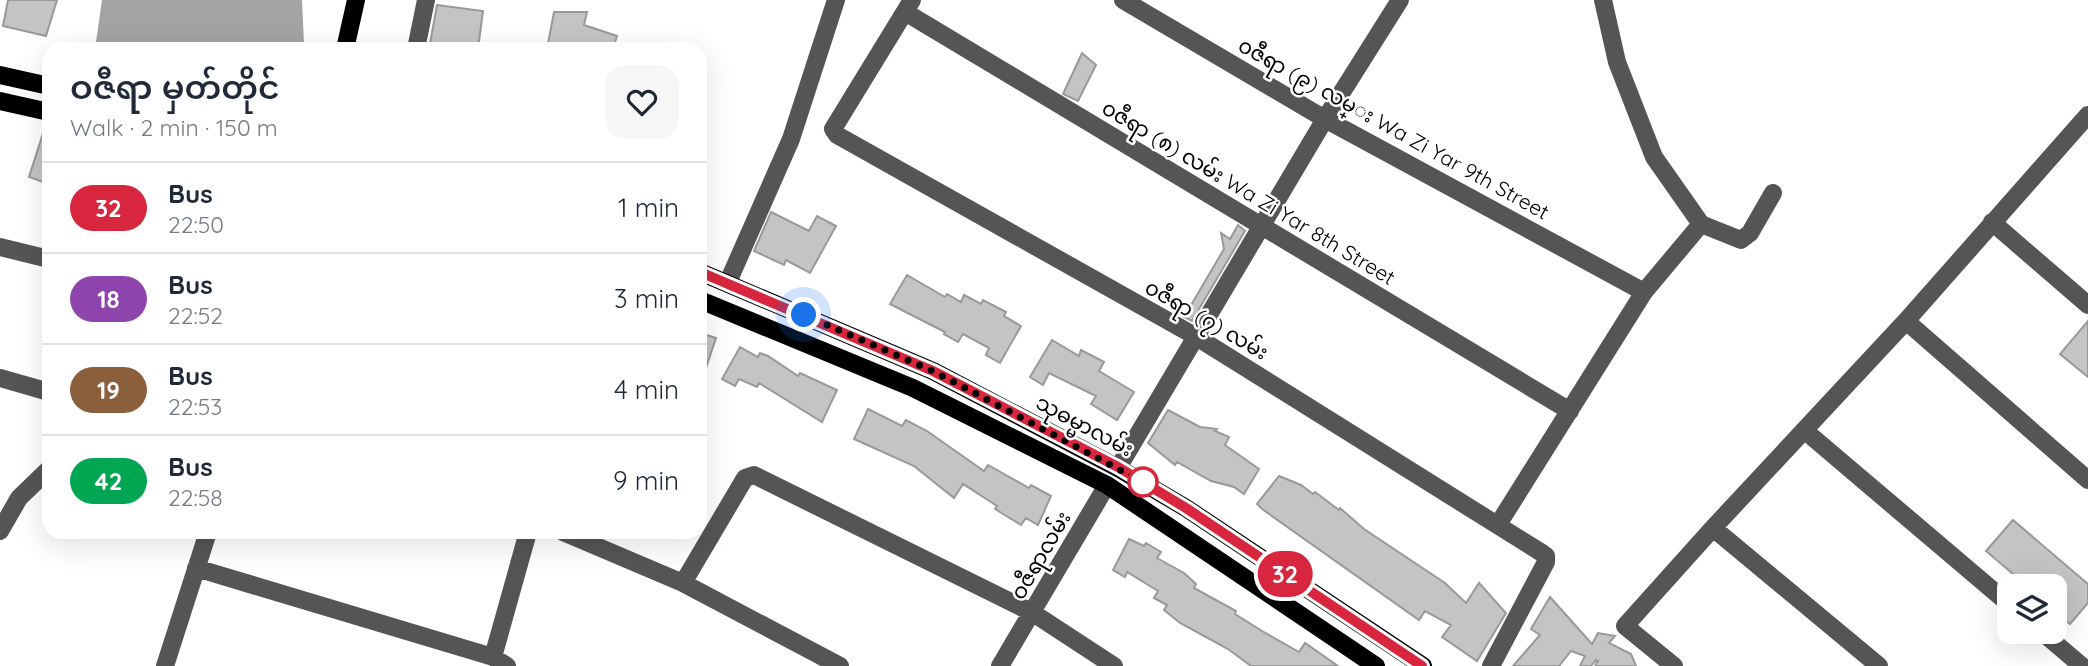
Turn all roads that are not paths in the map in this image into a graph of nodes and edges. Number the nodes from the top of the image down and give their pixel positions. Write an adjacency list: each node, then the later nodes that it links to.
1 (356, 0): 8 (main road)
2 (426, 0): 9 (street)
3 (836, 0): 23 (street)
4 (1123, 0): 14 (street, ၀ဇီရာ (၉) လမ္း Wa Zi Yar 9th Street)
5 (1400, 0): 14 (street)
6 (1603, 0): 18 (street)
7 (909, 6): 19 (street, ၀ဇီရာ (၈) လမ်း Wa Zi Yar 8th Street); 28 (street, ၀ဇီရာ (၇) လမ်း)
8 (347, 42)
9 (417, 42)
10 (0, 75): 11 (main road)
11 (42, 84)
12 (0, 101): 13 (main road)
13 (42, 110)
14 (1325, 120): 19 (street); 24 (street, ၀ဇီရာ (၉) လမ္း Wa Zi Yar 9th Street)
15 (2085, 125): 17 (street)
16 (1773, 193): 18 (street)
17 (1992, 222): 26 (street); 27 (street)
18 (1701, 223): 24 (street)
19 (1261, 226): 28 (street); 31 (street, ၀ဇီရာ (၈) လမ်း Wa Zi Yar 8th Street)
20 (0, 247): 21 (street)
21 (42, 257)
22 (707, 275): 23 (main road, သုဓမ္မာလမ်း)
23 (727, 282): 33 (main road, သုဓမ္မာလမ်း)
24 (1644, 292): 31 (street)
25 (707, 303): 36 (main road, သုဓမ္မာလမ်း)
26 (2088, 305)
27 (1906, 321): 32 (street); 35 (street)
28 (1195, 336): 33 (street); 37 (street, ၀ဇီရာ (၇) လမ်း)
29 (0, 378): 30 (street)
30 (42, 390)
31 (1570, 411): 37 (street)
32 (1804, 430): 38 (street); 45 (street)
33 (1118, 467): 36 (main road, ဝဇီရာလမ်း); 54 (main road, သုဓမ္မာလမ်း)
34 (42, 476): 39 (street)
35 (2088, 480)
36 (1107, 485): 46 (street, ဝဇီရာလမ်း); 53 (main road, သုဓမ္မာလမ်း)
37 (1499, 523): 55 (street, ၀ဇီရာ (၇) လမ်း)
38 (1713, 528): 56 (street); 57 (street)
39 (0, 531)
40 (206, 539): 43 (street)
41 (526, 539): 48 (street)
42 (579, 539): 44 (street)
43 (196, 568): 48 (street); 49 (street)
44 (683, 583): 46 (street); 50 (street)
45 (1997, 594)
46 (1033, 613): 51 (street, ဝဇီရာလမ်း); 52 (street)
47 (2056, 644): 58 (street)
48 (500, 662)
49 (165, 666)
50 (840, 666)
51 (1000, 666)
52 (1114, 666)
53 (1376, 666)
54 (1423, 666)
55 (1491, 666)
56 (1674, 666)
57 (1879, 666)
58 (2082, 666)

